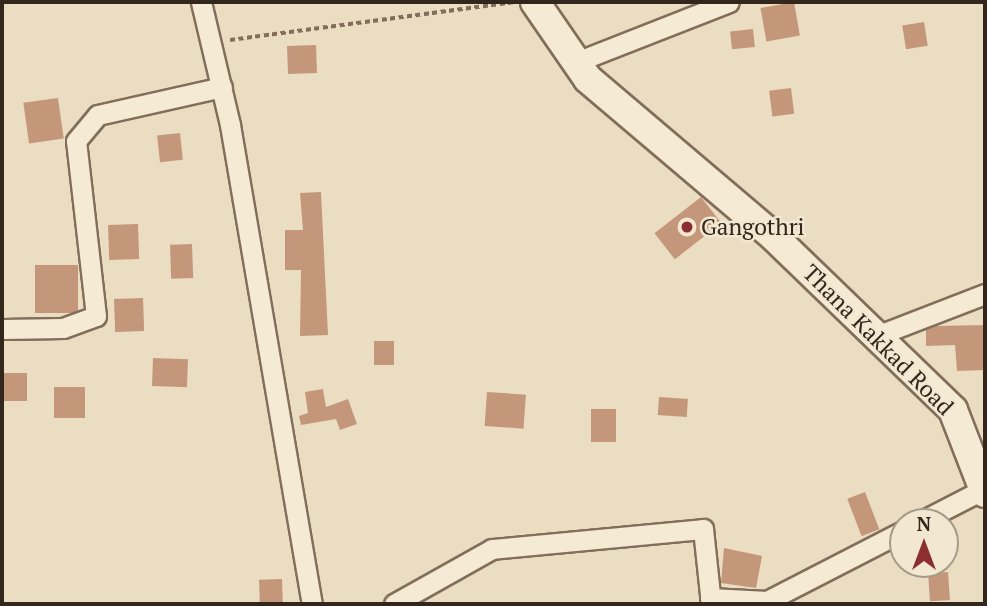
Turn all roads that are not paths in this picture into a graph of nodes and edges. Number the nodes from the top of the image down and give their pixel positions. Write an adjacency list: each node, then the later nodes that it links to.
1 (201, 2): 5 (street)
2 (535, 2): 4 (main road, Thana Kakkad Road)
3 (729, 2): 4 (street)
4 (576, 62): 8 (main road, Thana Kakkad Road)
5 (222, 87): 7 (street); 13 (street)
6 (985, 293): 8 (street)
7 (2, 329)
8 (876, 336): 9 (main road, Thana Kakkad Road)
9 (985, 491): 10 (street)
10 (949, 508)
11 (889, 538): 12 (street)
12 (710, 601): 14 (street)
13 (312, 604)
14 (394, 604)

